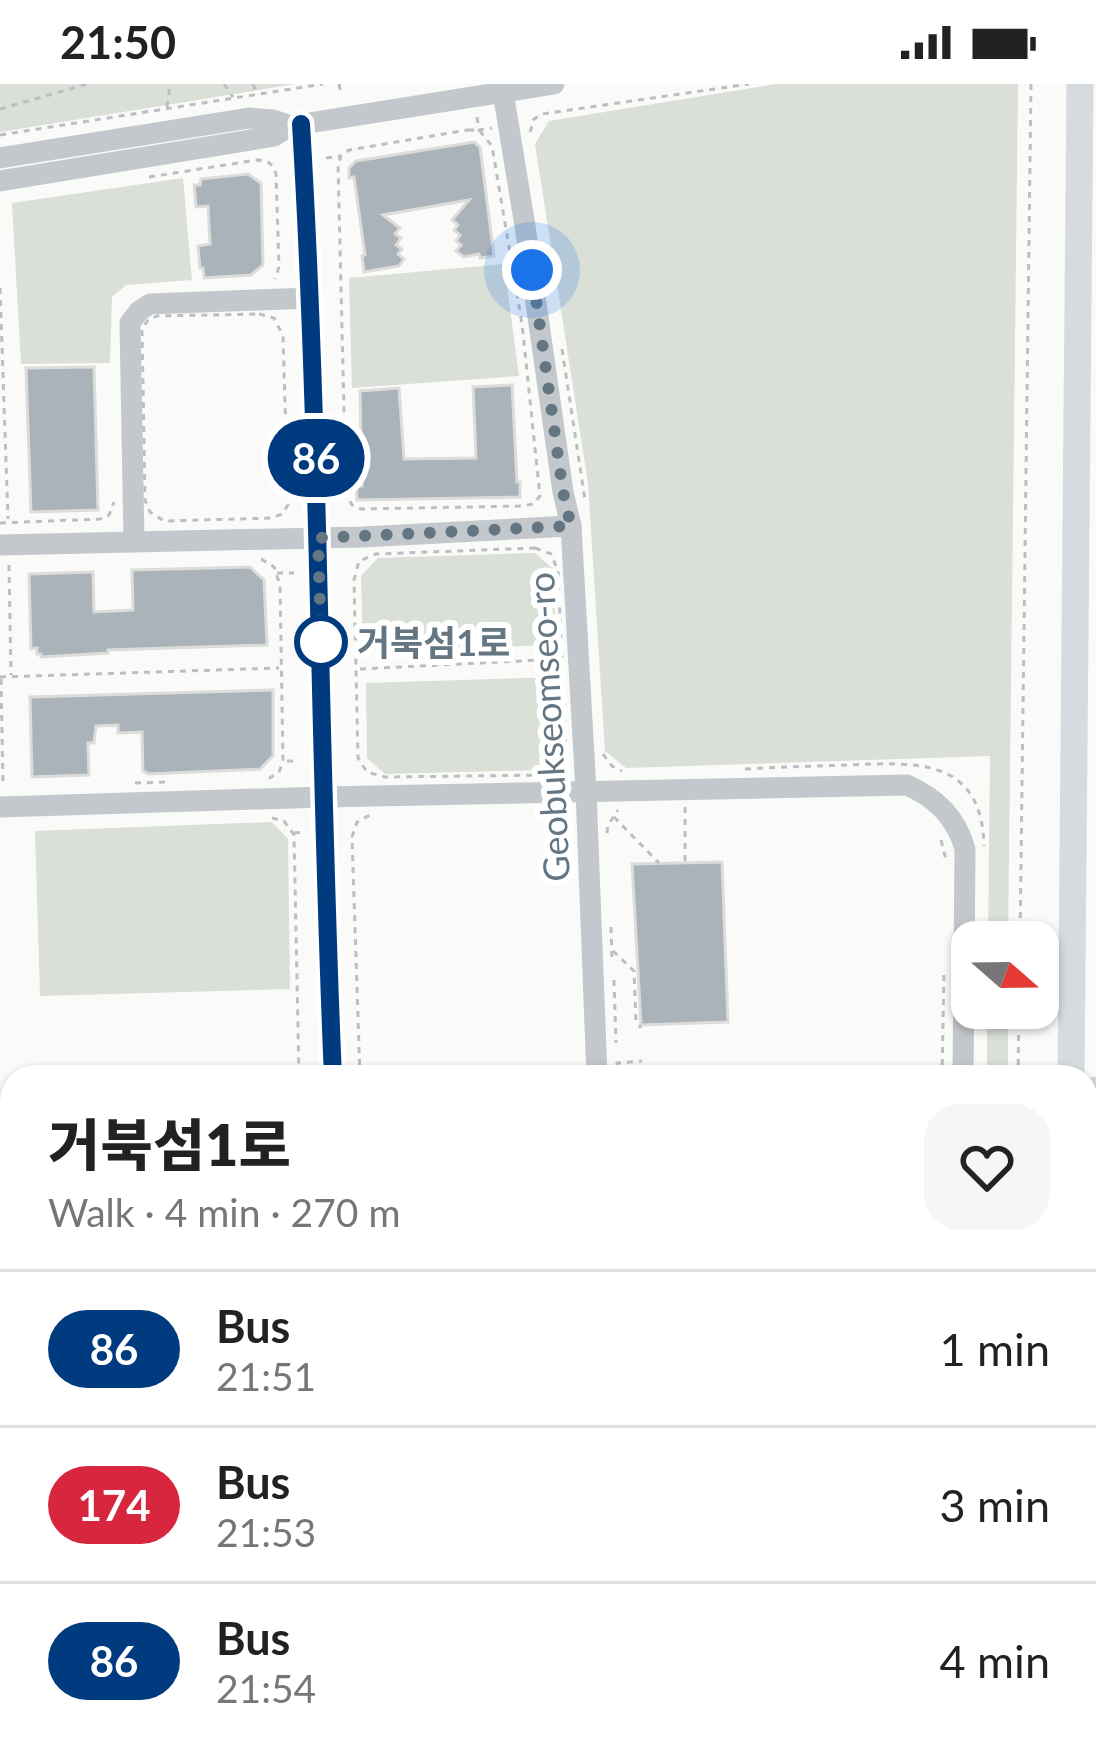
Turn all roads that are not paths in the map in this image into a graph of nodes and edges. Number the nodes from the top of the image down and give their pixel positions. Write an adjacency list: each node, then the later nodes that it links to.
1 (554, 84): 3 (street)
2 (1080, 84): 18 (main road)
3 (503, 92): 4 (street); 8 (street, Geobukseomseo-ro)
4 (295, 125): 5 (street); 6 (street); 7 (street)
5 (0, 158)
6 (0, 181)
7 (310, 298): 9 (street); 10 (street)
8 (578, 519): 9 (street); 12 (street, Geobukseomseo-ro)
9 (318, 538): 10 (street); 14 (street)
10 (134, 541): 11 (street)
11 (6, 545)
12 (586, 791): 14 (street); 16 (street, Geobukseomseo-ro); 17 (street)
13 (2, 797): 14 (street)
14 (324, 797): 15 (street)
15 (333, 1065)
16 (597, 1065)
17 (963, 1065)
18 (1071, 1065)

